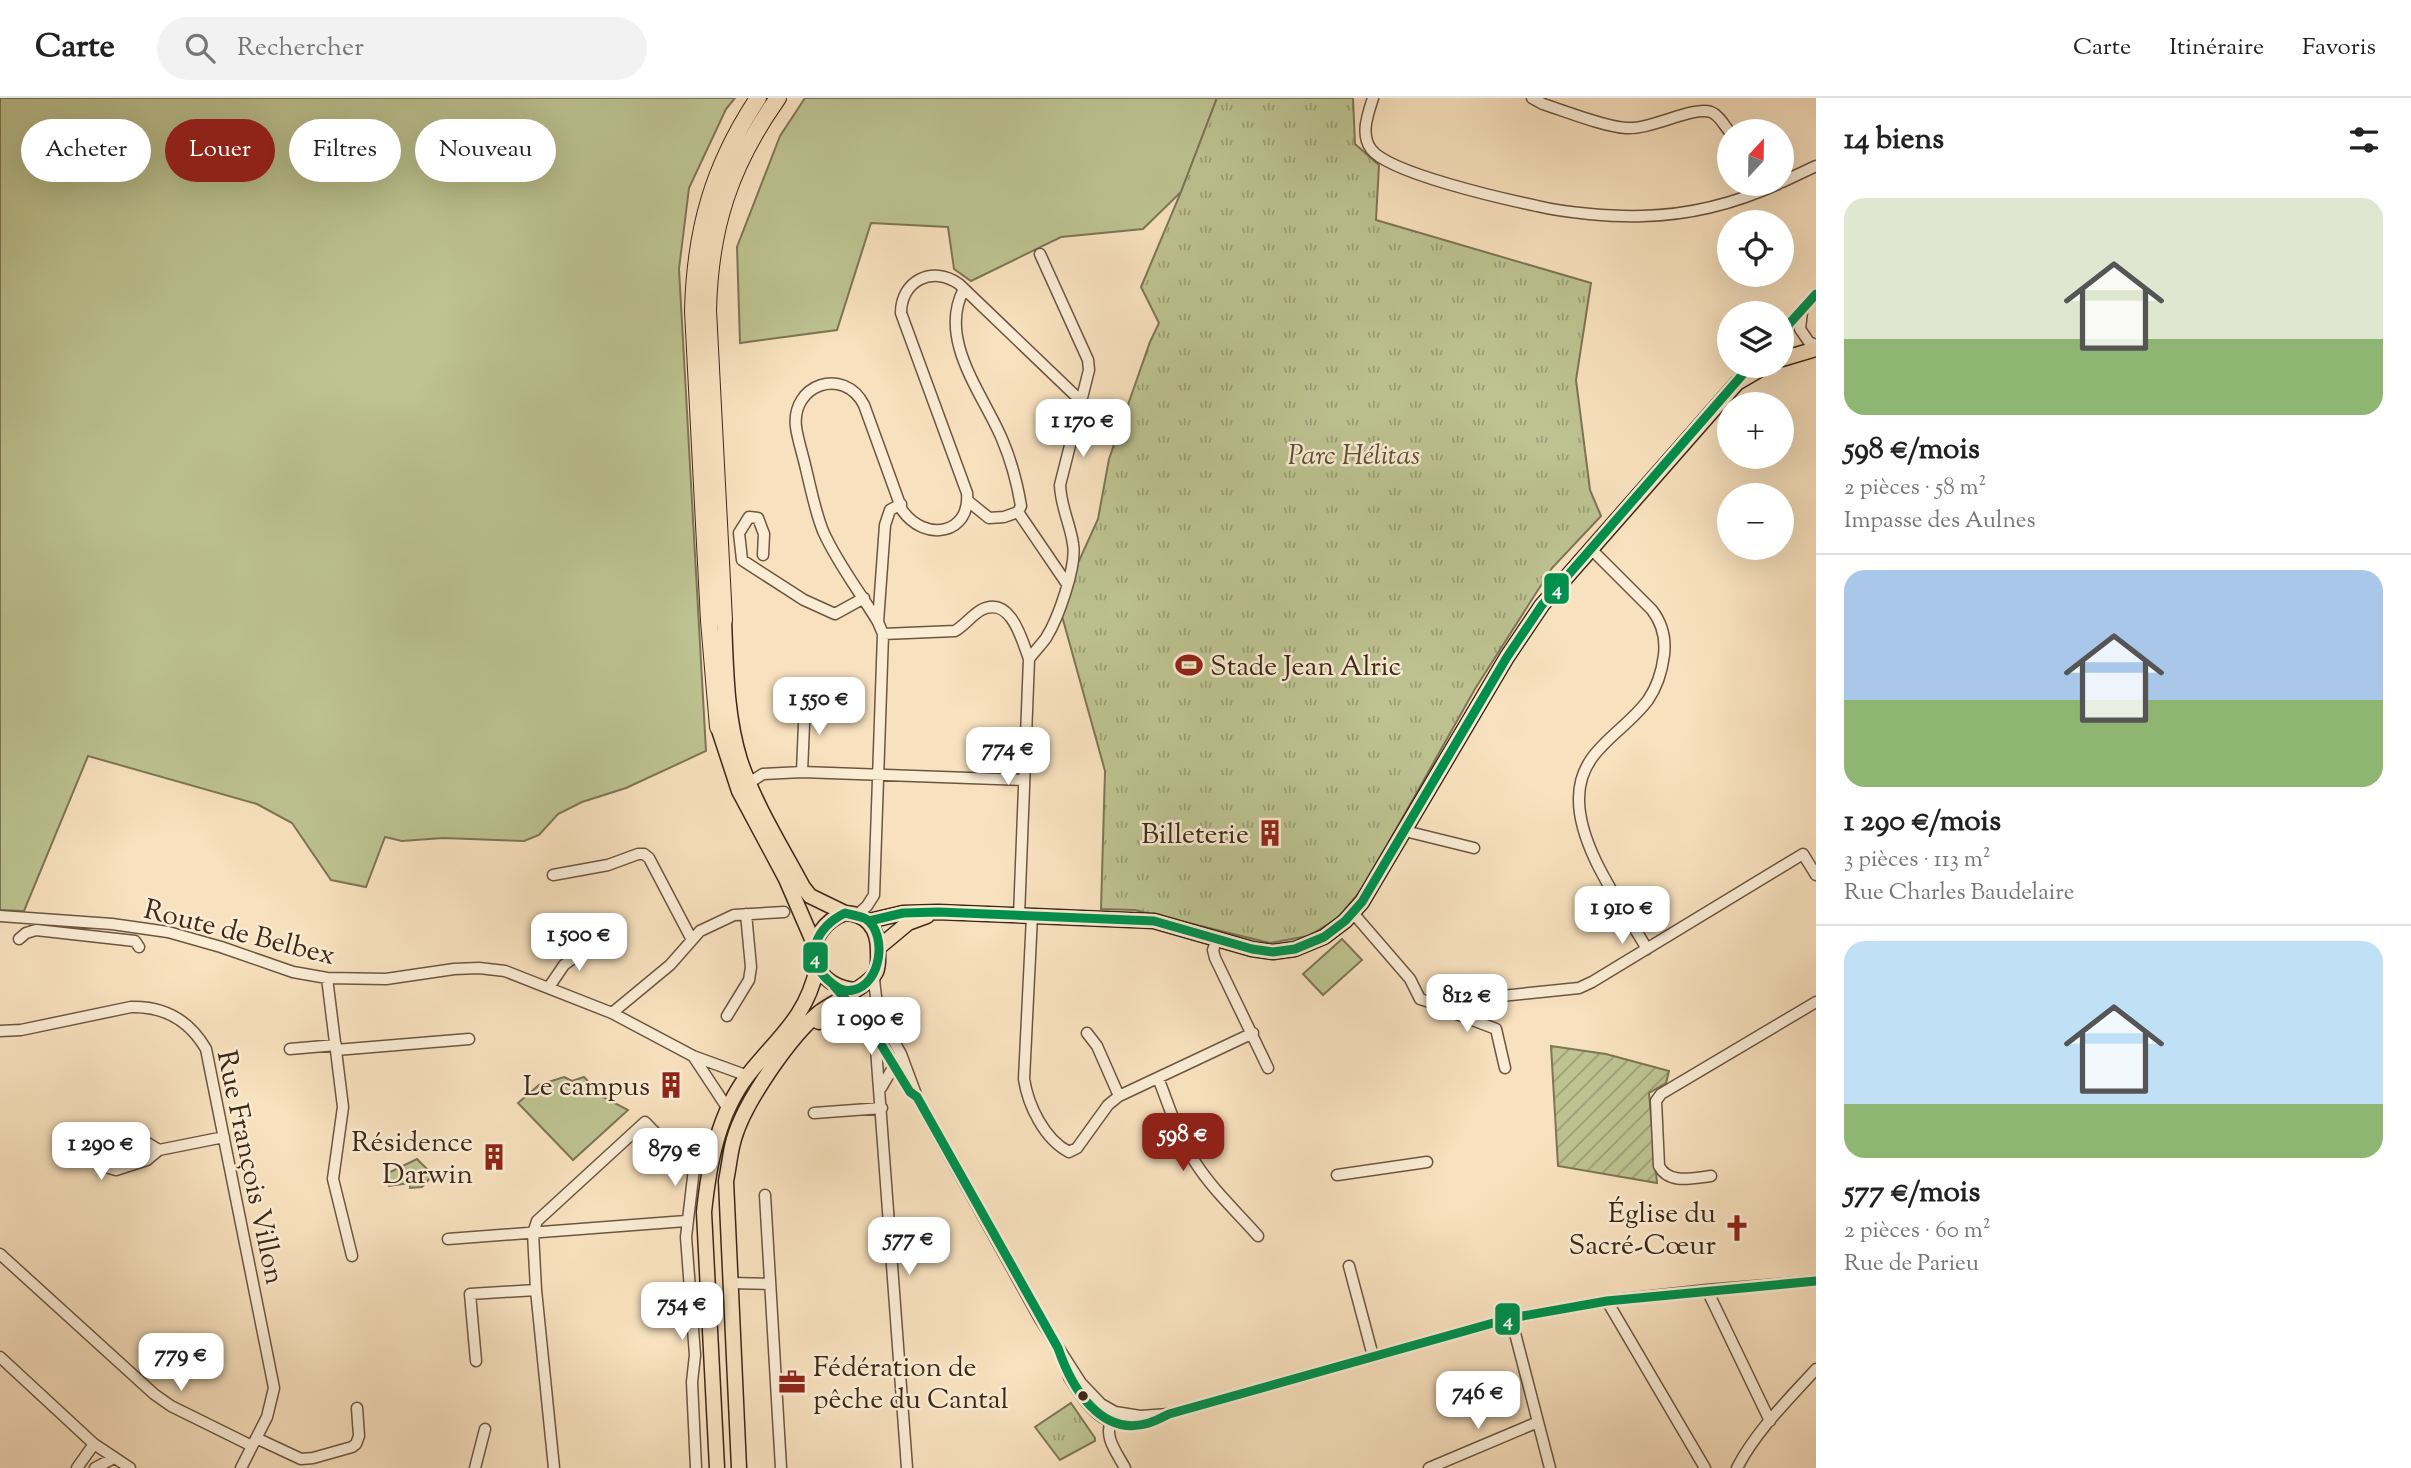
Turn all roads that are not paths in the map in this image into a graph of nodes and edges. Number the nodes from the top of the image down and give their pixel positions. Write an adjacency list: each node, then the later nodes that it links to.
1 (758, 98): 32 (highway)
2 (778, 98): 27 (highway)
3 (1373, 98): 8 (street)
4 (1532, 98): 5 (street)
5 (1718, 119)
6 (1816, 166): 7 (street)
7 (1794, 176)
8 (1744, 196)
9 (1040, 254): 19 (street)
10 (964, 289): 19 (street); 20 (street); 22 (street)
11 (1816, 294): 12 (street)
12 (1803, 309): 13 (street); 14 (street)
13 (1794, 319)
14 (1816, 347): 15 (main road)
15 (1794, 355)
16 (1741, 378): 18 (street)
17 (1746, 378): 18 (main road)
18 (1737, 383): 23 (main road)
19 (1082, 402): 25 (street)
20 (968, 501): 21 (street); 22 (street)
21 (901, 504): 26 (street); 28 (street)
22 (1018, 512): 25 (street)
23 (1591, 548): 37 (main road); 57 (street)
24 (763, 555): 26 (street)
25 (1066, 584): 30 (street)
26 (864, 598): 28 (street)
27 (724, 620): 36 (main road)
28 (878, 622): 29 (street)
29 (883, 634): 30 (street); 34 (street)
30 (1029, 659): 35 (street)
31 (805, 700): 33 (street)
32 (718, 727): 54 (main road)
33 (802, 772): 34 (street); 36 (street)
34 (878, 776): 35 (street); 46 (street)
35 (1024, 780): 47 (street)
36 (749, 783): 46 (main road)
37 (1405, 831): 38 (street); 43 (main road)
38 (1474, 848)
39 (553, 875): 52 (street)
40 (1816, 875): 57 (street)
41 (784, 912): 44 (street)
42 (938, 912): 46 (main road); 47 (main road); 56 (main road)
43 (1353, 913): 51 (main road); 63 (street)
44 (746, 914): 52 (street); 66 (street)
45 (0, 916): 48 (street, Route de Belbex)
46 (857, 916): 54 (main road); 56 (main road)
47 (1026, 916): 51 (main road); 83 (street)
48 (112, 924): 49 (street); 60 (street, Route de Belbex)
49 (111, 938): 50 (street); 55 (street)
50 (19, 939)
51 (1217, 939): 70 (street)
52 (692, 940): 65 (street)
53 (592, 944): 61 (street)
54 (815, 946): 58 (main road)
55 (139, 947)
56 (878, 948): 59 (main road)
57 (1647, 949): 63 (street)
58 (817, 968): 62 (main road); 80 (main road)
59 (874, 975): 62 (main road); 77 (street)
60 (327, 978): 61 (street, Route de Belbex); 74 (street)
61 (549, 987): 65 (street, Route de Belbex)
62 (844, 991): 67 (street); 72 (main road)
63 (1443, 1002): 79 (street)
64 (1816, 1002): 93 (street)
65 (612, 1013): 76 (street, Route de Belbex)
66 (727, 1016)
67 (861, 1016): 71 (street); 72 (main road)
68 (0, 1031): 88 (street, Rue François Villon)
69 (1087, 1033): 83 (street)
70 (1253, 1033): 78 (street); 81 (street)
71 (875, 1035): 77 (street); 82 (street)
72 (797, 1037): 103 (main road)
73 (469, 1039): 74 (street)
74 (336, 1048): 75 (street); 100 (street)
75 (290, 1049)
76 (693, 1056): 80 (street, Route de Belbex); 85 (street, Route de Belbex)
77 (897, 1061): 82 (street); 110 (street)
78 (1268, 1068)
79 (1505, 1068)
80 (748, 1076): 85 (main road)
81 (1158, 1077): 83 (street); 97 (street)
82 (881, 1088): 84 (street)
83 (1119, 1096)
84 (882, 1108): 86 (street); 136 (street)
85 (728, 1109): 87 (main road)
86 (814, 1113)
87 (719, 1130): 90 (street); 111 (main road)
88 (224, 1136): 89 (street); 123 (street, Rue François Villon)
89 (159, 1150): 89 (street)
90 (695, 1160): 95 (street); 96 (street)
91 (1427, 1162): 92 (street)
92 (1337, 1175)
93 (1711, 1176)
94 (765, 1195): 104 (street)
95 (687, 1221): 96 (street); 108 (street)
96 (533, 1233): 98 (street); 105 (street)
97 (1258, 1236)
98 (448, 1239)
99 (0, 1254): 123 (street)
100 (352, 1256)
101 (1349, 1266): 112 (street)
102 (1816, 1281): 106 (street)
103 (730, 1283): 104 (street); 134 (main road)
104 (771, 1284): 135 (street)
105 (536, 1290): 114 (street); 131 (street)
106 (1707, 1290): 107 (street); 119 (street)
107 (1607, 1301): 109 (street); 140 (street)
108 (691, 1311): 111 (street); 132 (street)
109 (1511, 1318): 112 (street); 120 (street)
110 (1058, 1349): 116 (street); 118 (street)
111 (707, 1355): 133 (main road)
112 (1373, 1356): 118 (street)
113 (0, 1357): 124 (street)
114 (476, 1360)
115 (1816, 1369): 119 (street)
116 (1081, 1396): 118 (street); 122 (street)
117 (357, 1408): 123 (street)
118 (1113, 1417): 122 (street)
119 (1770, 1421): 141 (street)
120 (1538, 1422): 138 (street); 139 (street)
121 (485, 1429): 130 (street)
122 (1109, 1439): 137 (street)
123 (254, 1442): 129 (street, Rue François Villon)
124 (94, 1444): 125 (street); 126 (street)
125 (114, 1458): 127 (street); 128 (street)
126 (78, 1468)
127 (95, 1468)
128 (131, 1468)
129 (241, 1468)
130 (475, 1468)
131 (554, 1468)
132 (696, 1468)
133 (716, 1468)
134 (739, 1468)
135 (781, 1468)
136 (907, 1468)
137 (1125, 1468)
138 (1429, 1468)
139 (1550, 1468)
140 (1706, 1468)
141 (1737, 1468)

